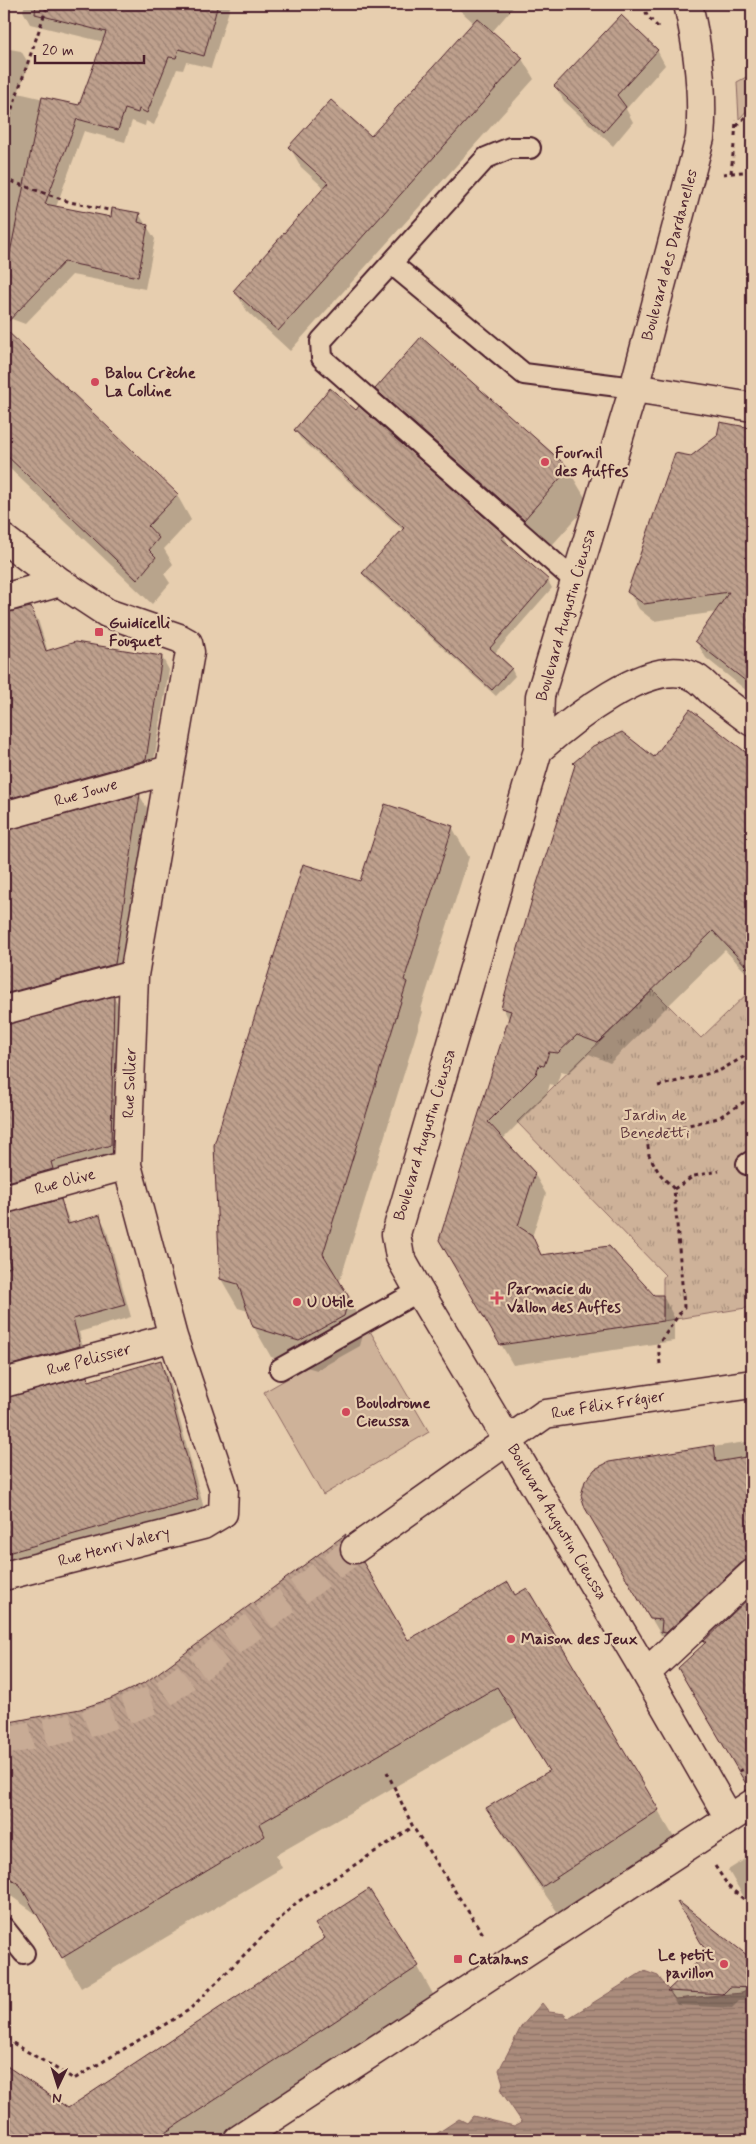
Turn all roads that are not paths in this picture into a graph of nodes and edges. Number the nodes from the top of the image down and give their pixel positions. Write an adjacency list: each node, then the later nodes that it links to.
1 (688, 4): 4 (street, Boulevard des Dardanelles)
2 (530, 148): 3 (lane)
3 (392, 264): 4 (lane); 7 (lane)
4 (634, 388): 5 (street); 7 (street, Boulevard Augustin Cieussa)
5 (752, 407)
6 (4, 539): 8 (street)
7 (575, 581): 11 (street, Boulevard Augustin Cieussa)
8 (60, 582): 9 (street); 12 (street, Rue Sollier)
9 (4, 598)
10 (752, 722): 11 (street)
11 (538, 750): 18 (street, Boulevard Augustin Cieussa)
12 (169, 770): 13 (street, Rue Jouve); 14 (street, Rue Sollier)
13 (4, 816)
14 (134, 975): 15 (street); 16 (street, Rue Sollier)
15 (4, 1010)
16 (127, 1165): 17 (street, Rue Olive); 19 (street, Rue Sollier)
17 (4, 1199)
18 (419, 1291): 20 (lane); 23 (street, Boulevard Augustin Cieussa)
19 (174, 1337): 21 (street, Rue Pelissier); 24 (street, Rue Sollier)
20 (280, 1369)
21 (4, 1383)
22 (752, 1384): 23 (street, Rue Félix Frégier)
23 (508, 1441): 25 (street, Rue Félix Frégier); 28 (street, Boulevard Augustin Cieussa)
24 (222, 1513): 27 (street, Rue Henri Valery)
25 (355, 1549)
26 (752, 1574): 28 (street)
27 (4, 1576)
28 (646, 1673): 30 (street, Boulevard Augustin Cieussa)
29 (752, 1804): 30 (street)
30 (729, 1818): 33 (street)
31 (4, 1928): 32 (lane)
32 (24, 1953)
33 (238, 2140)

